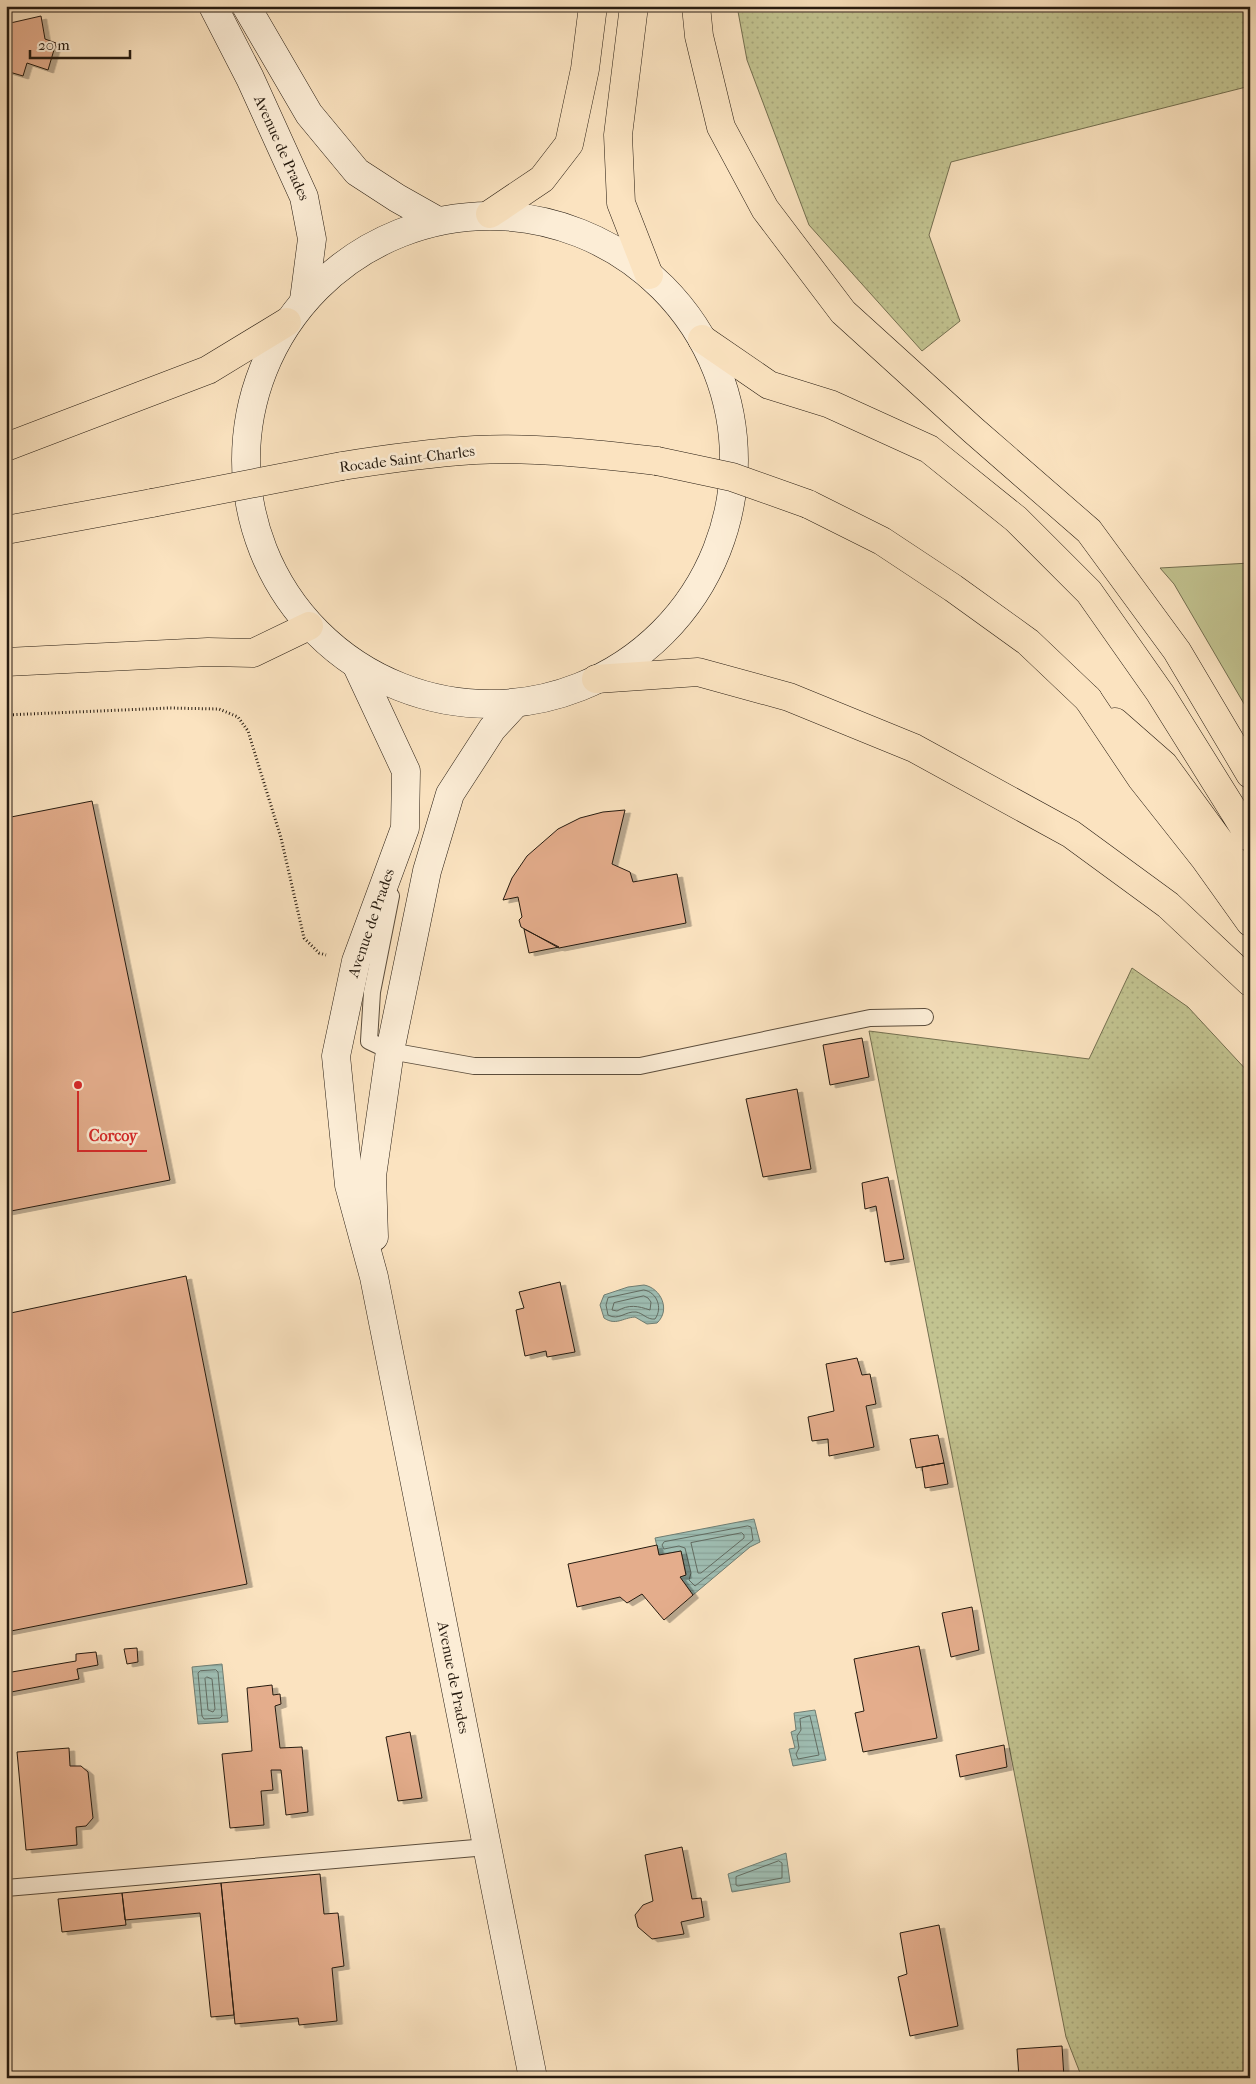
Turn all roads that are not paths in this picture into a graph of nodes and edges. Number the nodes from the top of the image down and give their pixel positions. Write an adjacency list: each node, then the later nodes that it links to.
1 (212, 6): 9 (main road, Avenue de Prades)
2 (246, 6): 7 (main road)
3 (593, 6): 6 (main road)
4 (634, 6): 8 (main road)
5 (696, 6): 20 (main road)
6 (490, 214): 7 (main road); 8 (main road)
7 (436, 220): 9 (main road)
8 (649, 275): 11 (main road)
9 (304, 300): 10 (main road)
10 (287, 322): 12 (main road); 14 (main road)
11 (702, 339): 17 (main road); 22 (main road)
12 (6, 447)
13 (6, 530): 18 (main road, Rocade Saint-Charles, bridge)
14 (309, 626): 15 (main road); 16 (main road)
15 (6, 662)
16 (357, 666): 19 (main road); 21 (main road, Avenue de Prades)
17 (596, 678): 19 (main road); 25 (main road)
18 (1088, 699): 23 (main road); 24 (main road)
19 (516, 704): 27 (main road, Avenue de Prades)
20 (1250, 774)
21 (405, 828): 27 (lane); 28 (main road, Avenue de Prades)
22 (1250, 837)
23 (1250, 883)
24 (1250, 922)
25 (1250, 982)
26 (925, 1017): 27 (lane)
27 (390, 1051): 28 (main road, Avenue de Prades)
28 (374, 1277): 29 (main road, Avenue de Prades)
29 (487, 1847): 30 (lane); 31 (main road, Avenue de Prades)
30 (6, 1888)
31 (533, 2078)

